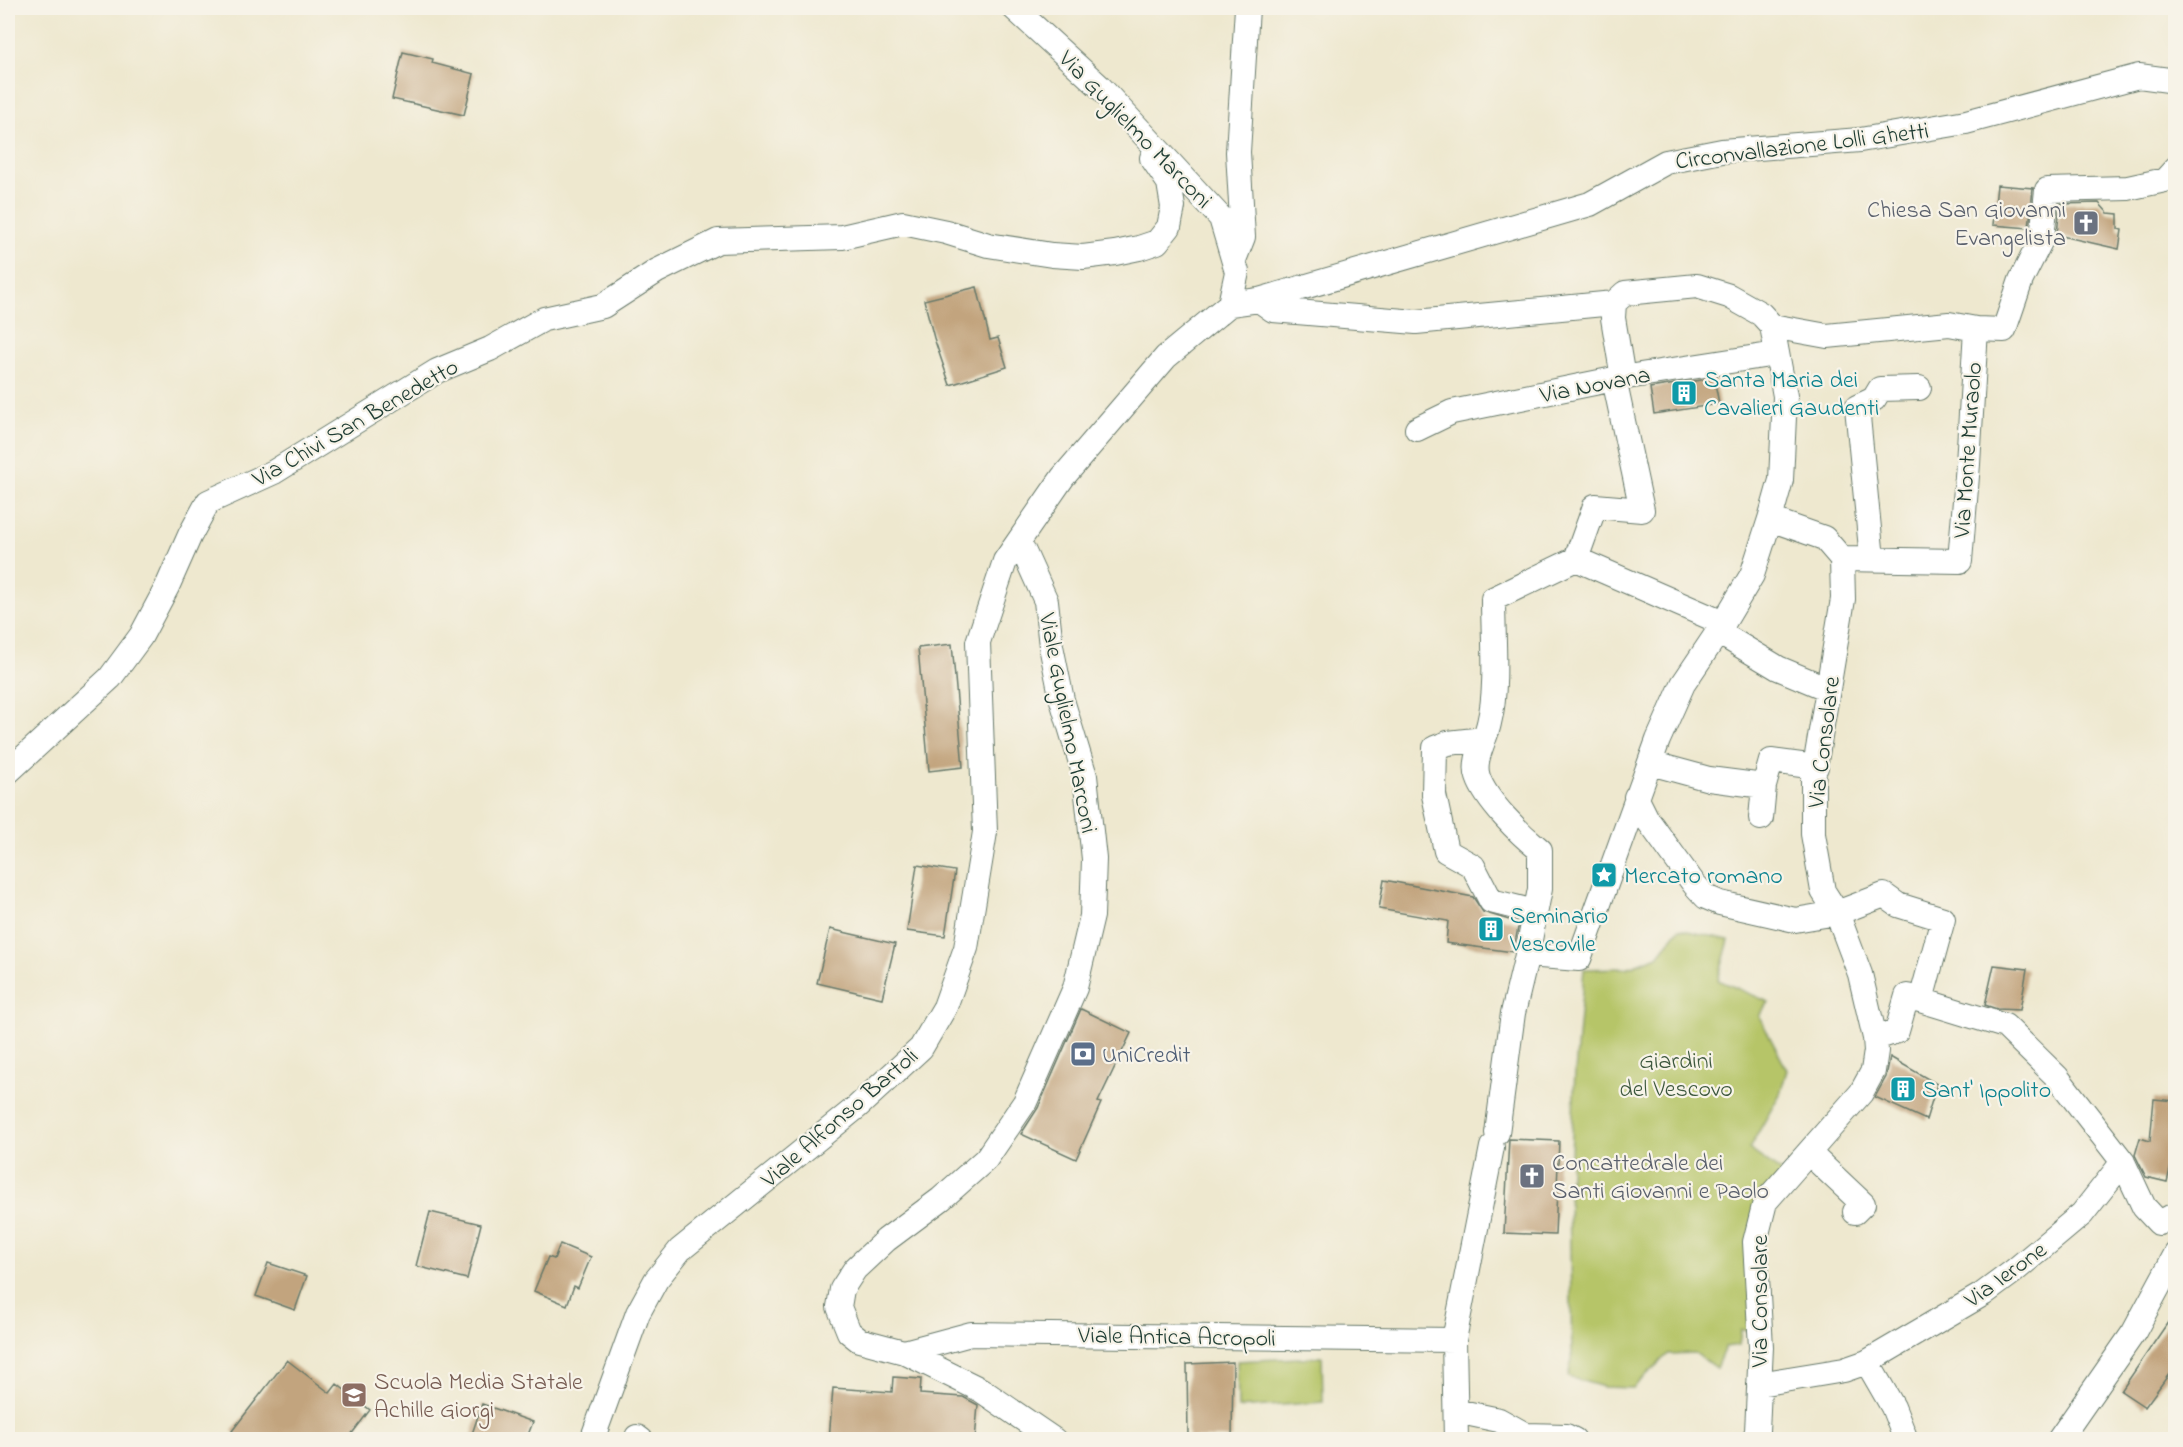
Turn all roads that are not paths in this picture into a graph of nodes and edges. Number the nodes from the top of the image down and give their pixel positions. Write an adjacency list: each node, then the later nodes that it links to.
1 (1014, 8): 4 (street, Via Guglielmo Marconi)
2 (1247, 8): 6 (street)
3 (2175, 81): 7 (street, Circonvallazione Lolli Ghetti)
4 (1143, 132): 6 (street, Via Guglielmo Marconi); 26 (street, Via Chivi San Benedetto)
5 (2175, 168): 11 (street)
6 (1234, 260): 9 (street, Via Guglielmo Marconi)
7 (1259, 300): 8 (street); 9 (street, Circonvallazione Lolli Ghetti)
8 (1614, 303): 10 (street); 13 (street)
9 (1230, 304): 17 (street)
10 (1772, 326): 11 (street); 12 (street)
11 (1976, 329): 20 (street, Via Monte Muraolo)
12 (1776, 354): 13 (street, Via Novana); 16 (street)
13 (1619, 378): 15 (street, Via Novana); 18 (street)
14 (1919, 388): 20 (street)
15 (1417, 429)
16 (1770, 519): 19 (street); 21 (street)
17 (1019, 541): 41 (street, Viale Guglielmo Marconi); 45 (street, Viale Alfonso Bartoli)
18 (1576, 559): 21 (street); 23 (street)
19 (1842, 559): 20 (street, Via Monte Muraolo); 22 (street, Via Consolare)
20 (1872, 559)
21 (1721, 628): 22 (street); 24 (street)
22 (1828, 689): 25 (street, Via Consolare)
23 (1484, 739): 30 (street); 30 (street)
24 (1650, 763): 27 (street); 28 (street)
25 (1816, 767): 27 (street); 31 (street, Via Consolare)
26 (8, 772)
27 (1764, 786): 29 (street)
28 (1636, 797): 31 (street); 32 (street)
29 (1761, 818)
30 (1535, 912): 32 (street)
31 (1837, 913): 33 (street); 34 (street, Via Consolare)
32 (1527, 955): 40 (street)
33 (1921, 1000): 34 (street); 36 (street)
34 (1875, 1038): 35 (street, Via Consolare)
35 (1809, 1153): 37 (street); 43 (street, Via Consolare)
36 (2122, 1162): 38 (street); 42 (street, Via Ierone)
37 (1855, 1212)
38 (2175, 1214)
39 (2175, 1254): 53 (street)
40 (1454, 1340): 41 (street, Viale Antica Acropoli); 44 (street)
41 (903, 1352): 48 (street)
42 (1867, 1362): 43 (street, Via Ierone); 52 (street)
43 (1759, 1384): 51 (street, Via Consolare)
44 (1456, 1411): 49 (street); 50 (street)
45 (592, 1440)
46 (636, 1440): 47 (street)
47 (641, 1440)
48 (1054, 1440)
49 (1456, 1440)
50 (1574, 1440)
51 (1754, 1440)
52 (1906, 1440)
53 (2059, 1440)

